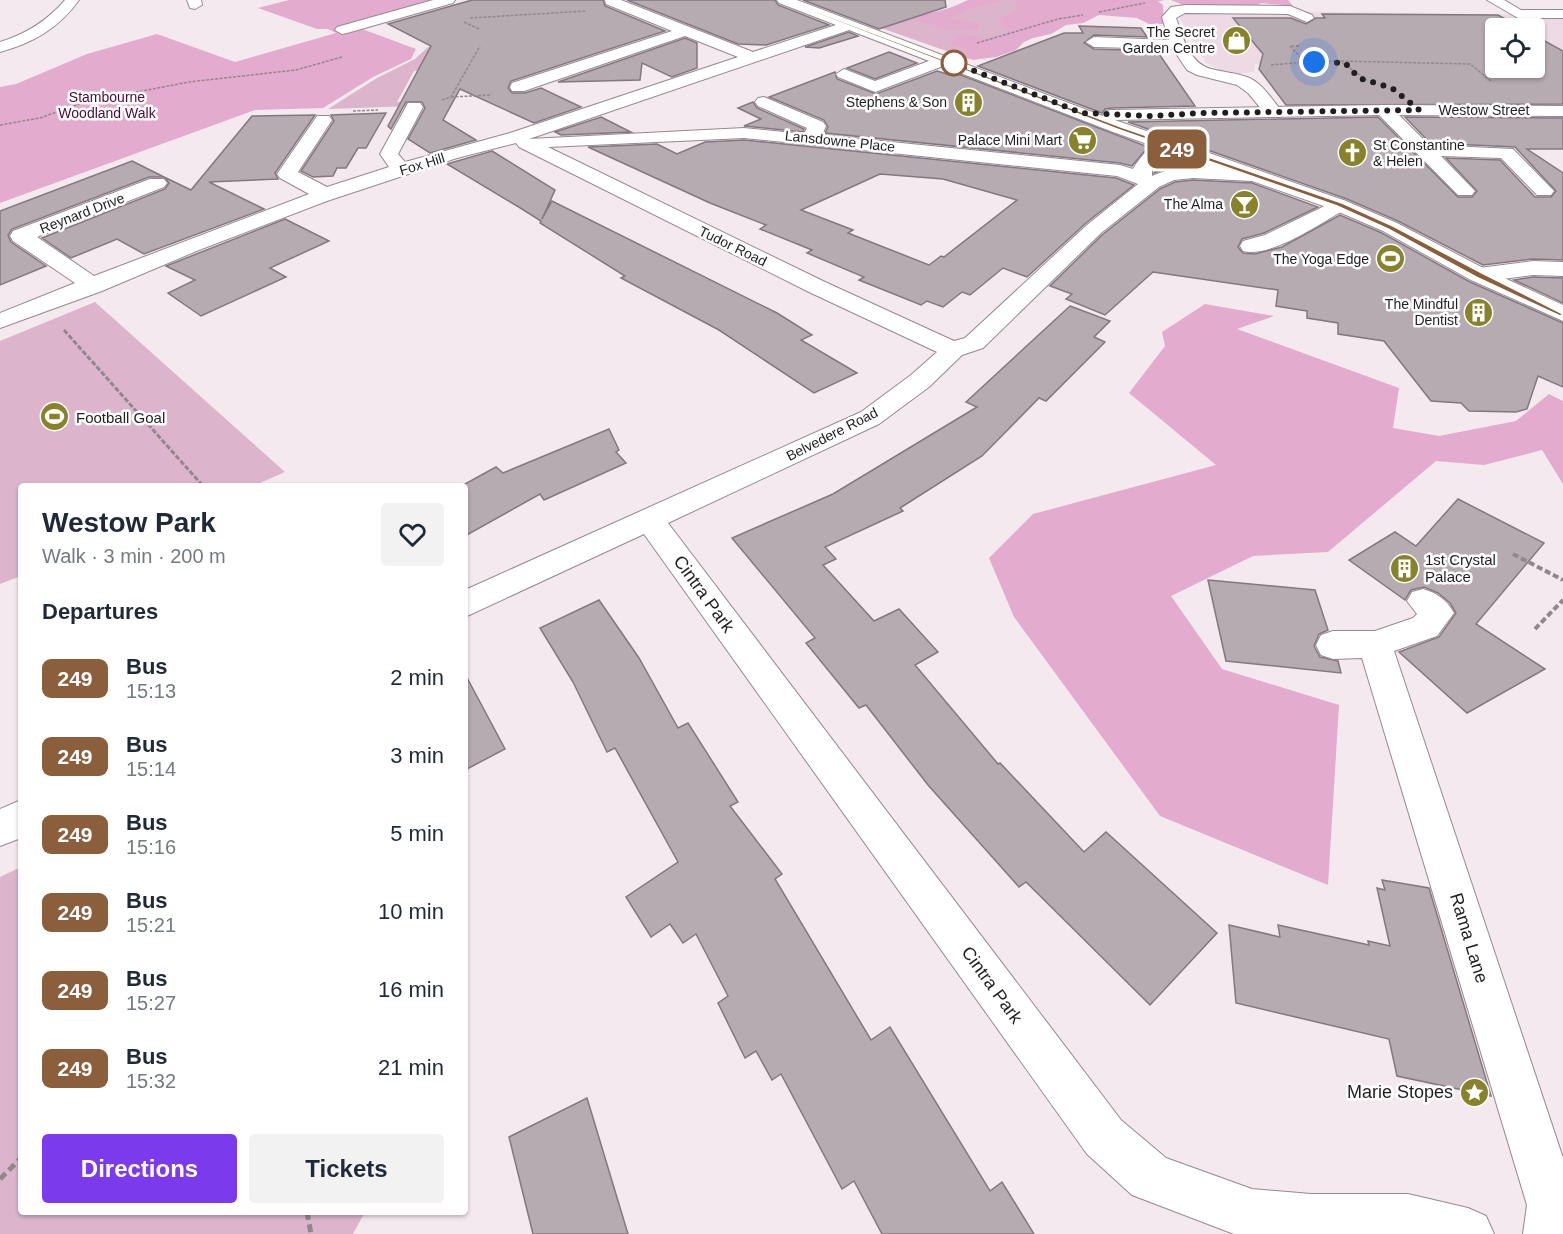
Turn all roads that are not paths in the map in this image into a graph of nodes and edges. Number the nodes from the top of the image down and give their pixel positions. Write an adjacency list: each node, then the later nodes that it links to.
1 (72, 0): 14 (street)
2 (448, 0): 10 (street)
3 (784, 0): 9 (street)
4 (1494, 0): 7 (street)
5 (1188, 4): 8 (street); 13 (street)
6 (611, 5): 11 (street)
7 (1563, 14)
8 (1307, 18)
9 (850, 25): 16 (street, Fox Hill); 18 (street)
10 (342, 30)
11 (685, 31): 16 (street); 17 (street)
12 (1094, 42): 13 (street)
13 (1178, 45): 26 (street)
14 (0, 47)
15 (568, 50): 17 (street)
16 (751, 57): 30 (street, Fox Hill)
17 (600, 60): 20 (street)
18 (945, 60): 19 (street); 25 (street)
19 (844, 74)
20 (518, 87)
21 (764, 102): 29 (street)
22 (414, 107): 33 (street)
23 (1384, 110): 24 (street, Westow Street); 26 (street, Westow Street); 32 (street)
24 (1563, 111)
25 (1082, 113): 27 (street, Westow Street); 31 (street)
26 (1274, 113): 27 (street, Westow Street)
27 (1151, 116): 31 (street)
28 (323, 120): 39 (street)
29 (811, 138): 30 (street, Lansdowne Place); 35 (street, Lansdowne Place)
30 (520, 140): 33 (street, Fox Hill); 47 (street, Tudor Road)
31 (1162, 143): 34 (street); 35 (street, Belvedere Road)
32 (1424, 150): 37 (street); 38 (street)
33 (401, 170): 39 (street, Fox Hill)
34 (1252, 175): 35 (street, Belvedere Road); 40 (street)
35 (1147, 181): 47 (street, Belvedere Road)
36 (157, 183): 44 (street, Reynard Drive)
37 (1465, 191)
38 (1544, 191)
39 (326, 194): 44 (street, Fox Hill)
40 (1339, 205): 41 (street); 43 (street)
41 (1251, 246)
42 (1563, 269): 43 (street)
43 (1479, 275): 45 (street)
44 (94, 286): 46 (street, Fox Hill)
45 (1563, 314)
46 (0, 321)
47 (953, 350): 48 (street, Belvedere Road)
48 (650, 520): 50 (street, Belvedere Road); 55 (street, Cintra Park)
49 (1423, 601): 51 (street)
50 (468, 603)
51 (1375, 644): 52 (street); 56 (street, Rama Lane)
52 (1332, 645)
53 (18, 819): 54 (street)
54 (0, 828)
55 (1468, 1234)
56 (1550, 1234)

